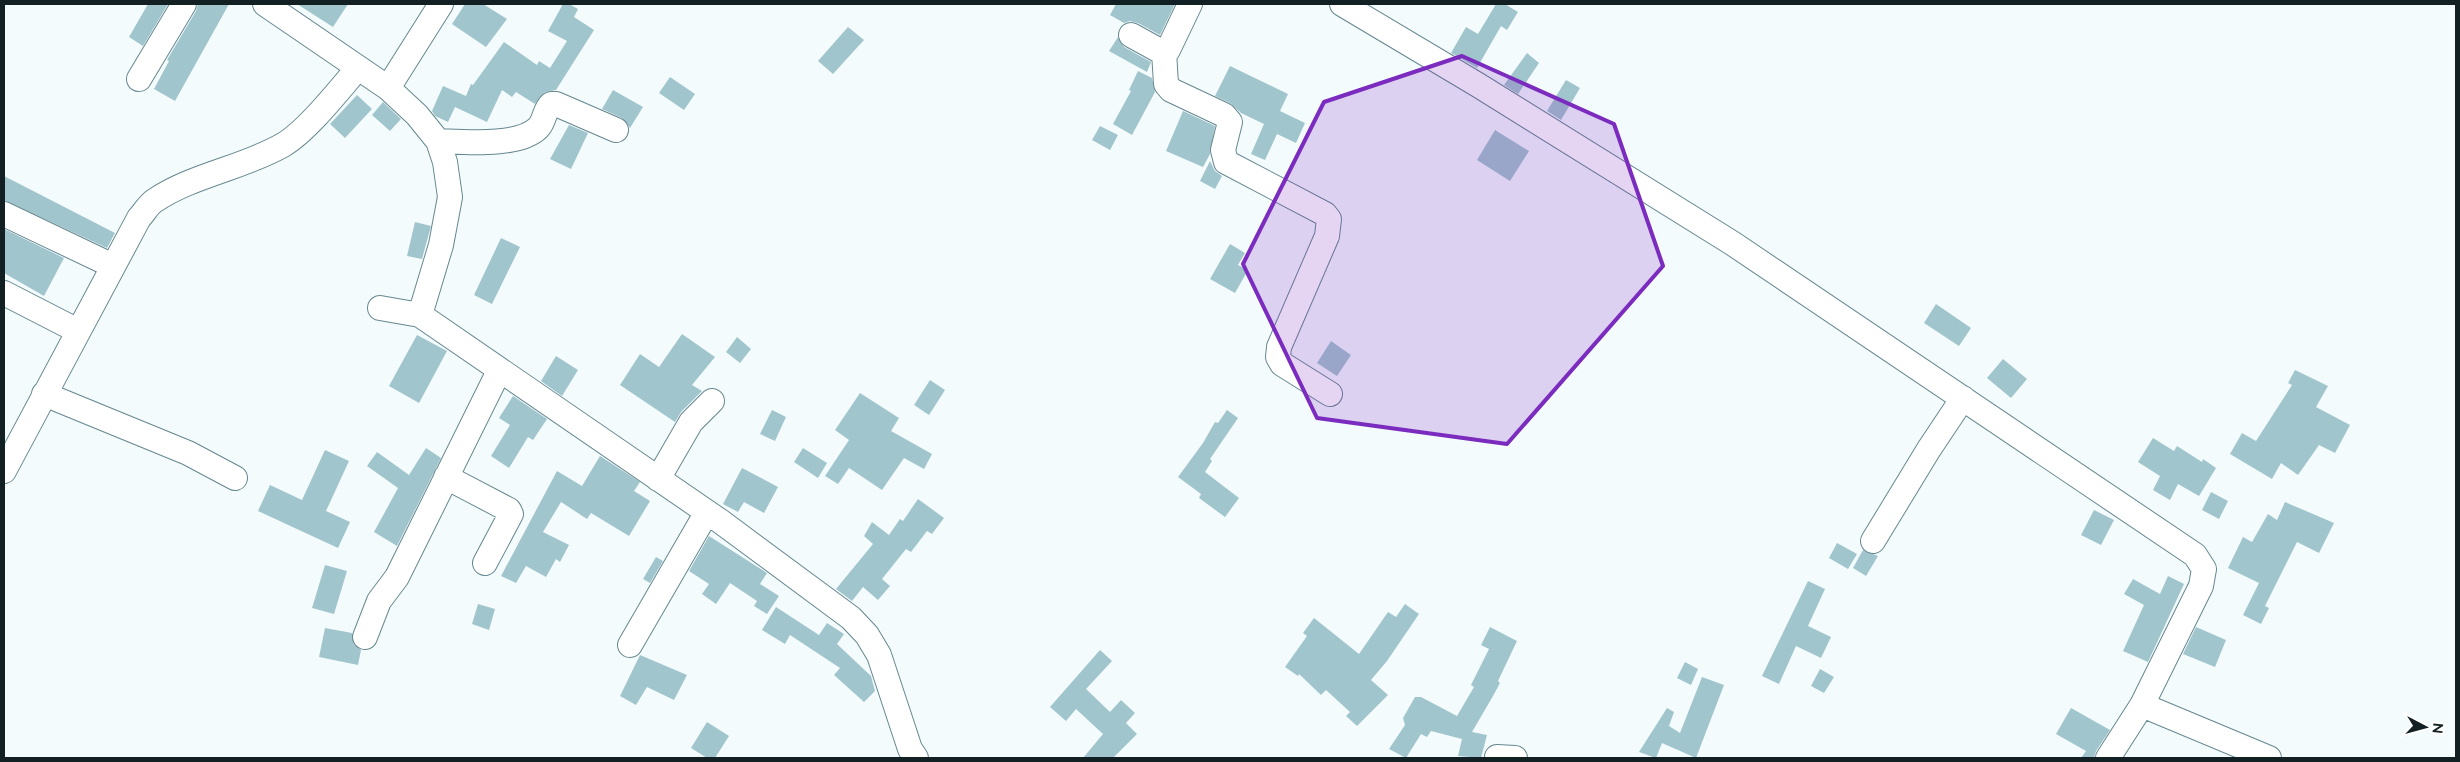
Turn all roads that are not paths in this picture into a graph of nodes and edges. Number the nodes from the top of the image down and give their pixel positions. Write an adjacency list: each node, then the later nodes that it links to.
1 (184, 4): 9 (street)
2 (265, 4): 8 (street)
3 (441, 4): 10 (street)
4 (1190, 4): 7 (street)
5 (1342, 4): 22 (street)
6 (1131, 35): 7 (street)
7 (1164, 52): 21 (street)
8 (358, 68): 10 (street); 14 (street)
9 (139, 79)
10 (388, 88): 12 (street)
11 (616, 130): 12 (street)
12 (438, 141): 17 (street)
13 (4, 214): 14 (street)
14 (114, 266): 18 (street)
15 (4, 293): 18 (street)
16 (380, 308): 17 (street)
17 (420, 315): 19 (street)
18 (78, 331): 20 (street)
19 (498, 371): 25 (street); 27 (street)
20 (44, 394): 24 (street); 26 (street)
21 (1330, 394)
22 (1963, 398): 29 (street); 33 (street)
23 (712, 401): 27 (street)
24 (4, 472)
25 (446, 477): 30 (street); 31 (street)
26 (235, 478)
27 (658, 479): 28 (street)
28 (707, 512): 32 (street); 34 (street)
29 (1873, 541)
30 (485, 563)
31 (365, 637)
32 (630, 645)
33 (2142, 705): 35 (street); 36 (street)
34 (916, 758)
35 (2108, 758)
36 (2270, 758)

